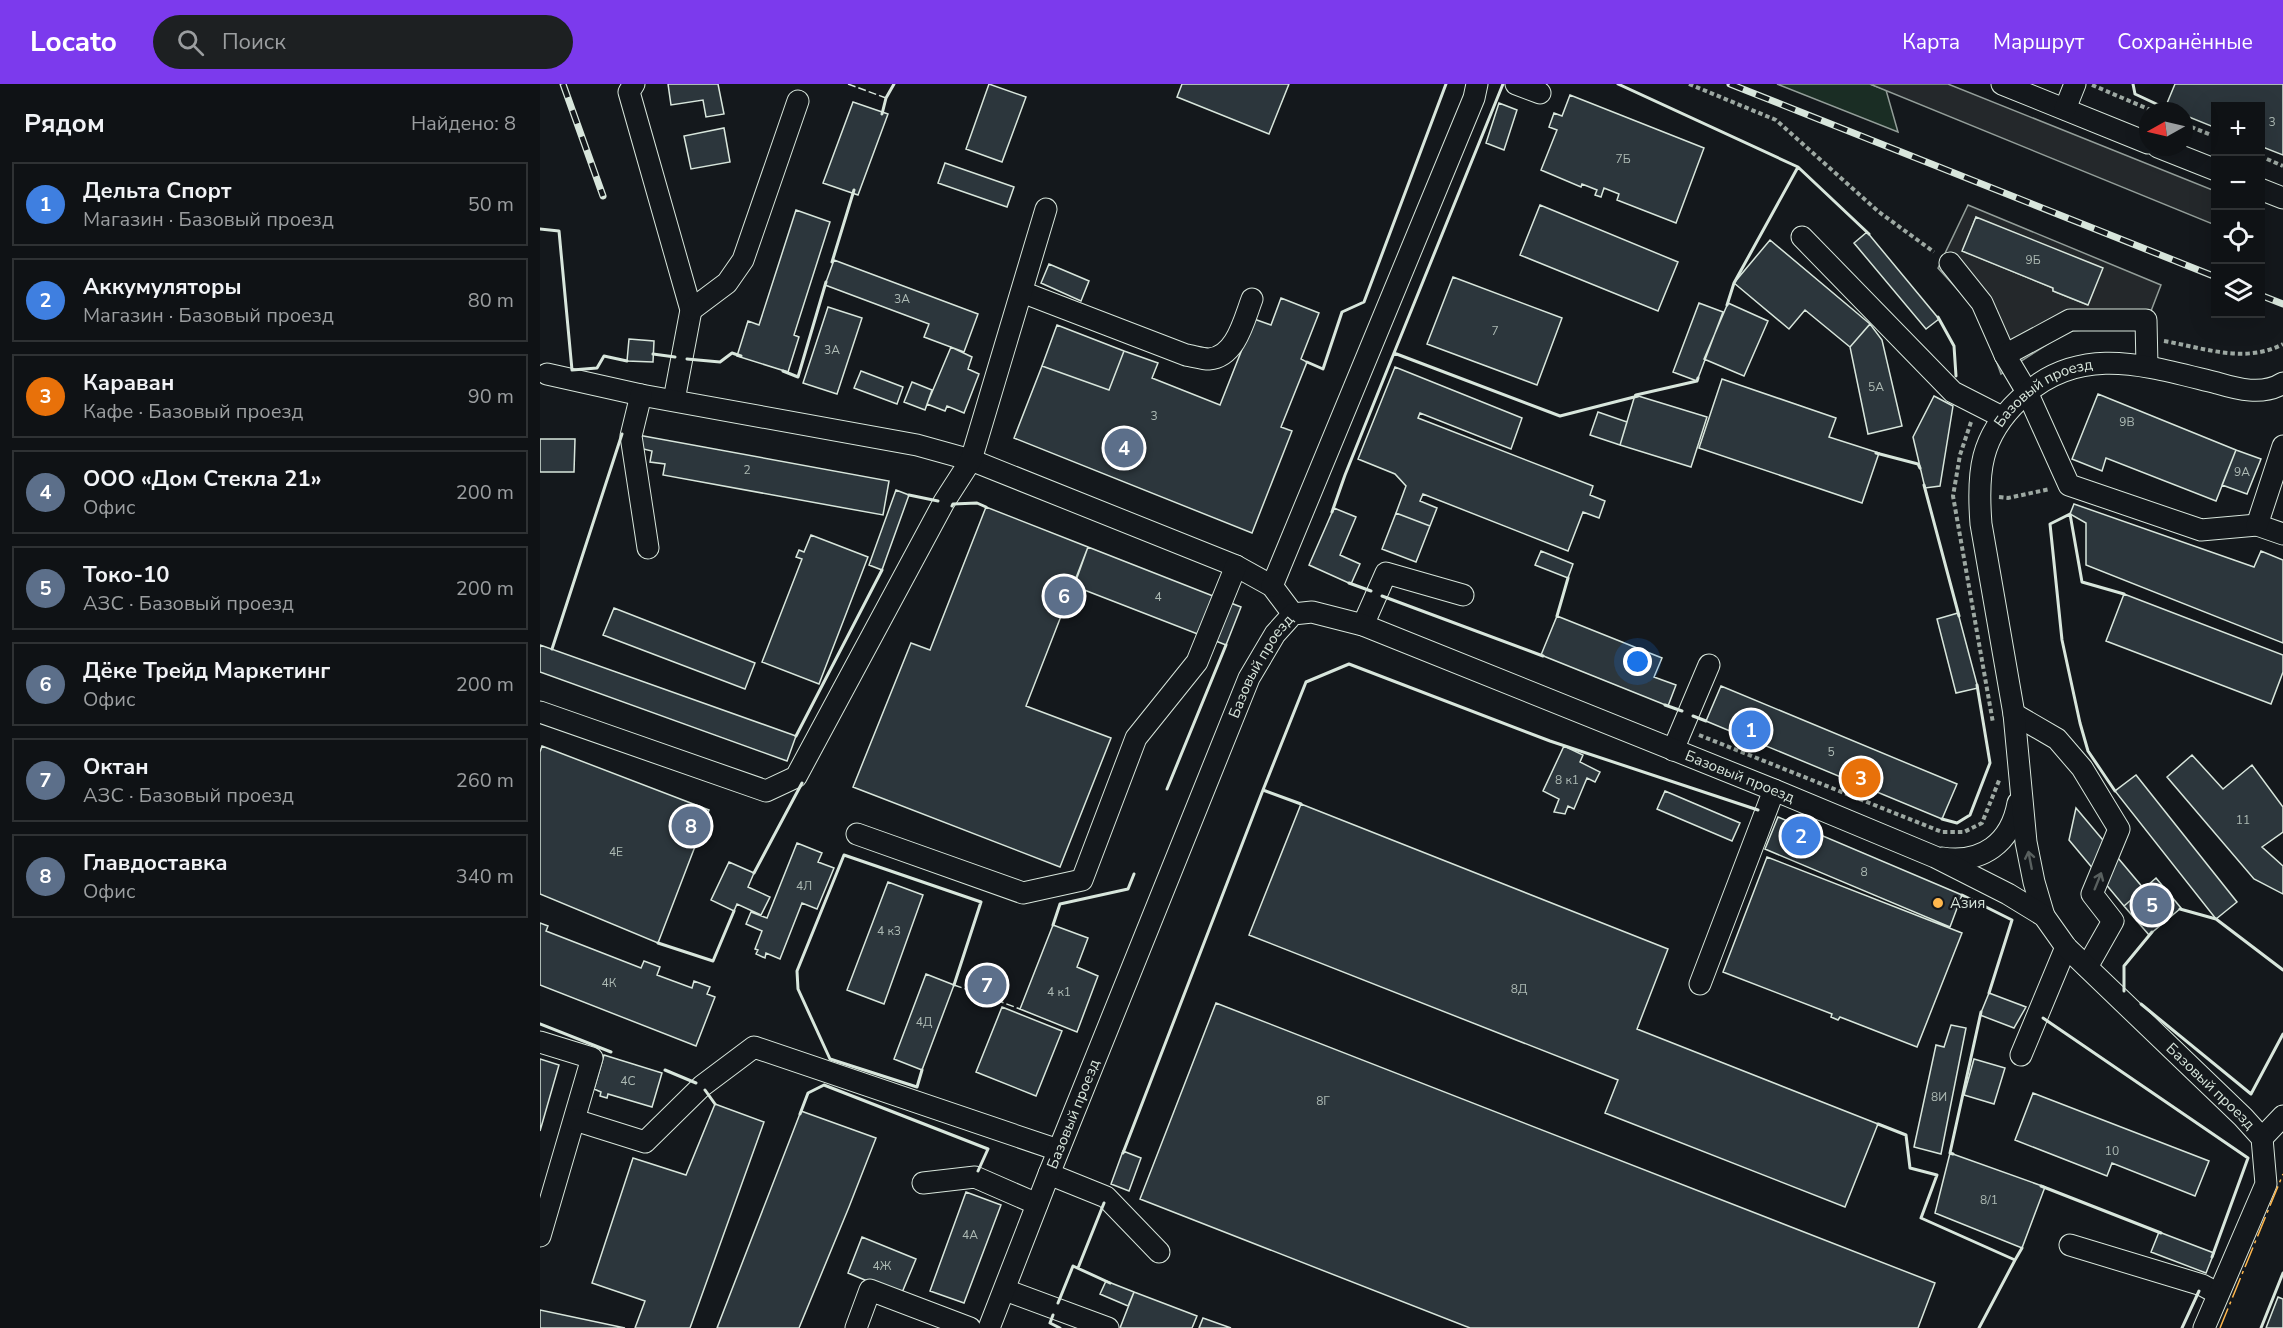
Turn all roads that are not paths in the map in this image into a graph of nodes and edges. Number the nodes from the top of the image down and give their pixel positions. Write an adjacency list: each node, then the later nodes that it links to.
1 (634, 84): 19 (street)
2 (1477, 84): 36 (street)
3 (1516, 84): 6 (street)
4 (2002, 84): 8 (street)
5 (2075, 84): 8 (street)
6 (1540, 93)
7 (798, 101): 19 (street)
8 (2066, 109): 9 (street)
9 (2139, 139)
10 (2181, 156): 11 (street)
11 (2211, 168)
12 (2265, 191): 13 (street)
13 (2283, 198)
14 (1047, 209): 17 (street)
15 (1802, 237): 29 (street)
16 (1950, 263): 20 (street)
17 (1022, 292): 18 (street); 31 (street)
18 (1252, 299)
19 (692, 310): 28 (street)
20 (2005, 355): 21 (street); 25 (street)
21 (2147, 366): 24 (street, Базовый проезд); 25 (street, Базовый проезд)
22 (547, 374): 26 (street)
23 (2283, 383): 24 (street, Базовый проезд)
24 (2258, 391): 27 (street)
25 (2027, 392): 29 (street, Базовый проезд); 32 (street)
26 (642, 395): 28 (street); 34 (street)
27 (2283, 399)
28 (674, 400): 31 (street)
29 (2002, 417): 42 (street, Базовый проезд)
30 (2283, 446): 32 (street)
31 (971, 460): 35 (street); 41 (street)
32 (2257, 525): 33 (street)
33 (2283, 534)
34 (648, 548)
35 (1236, 566): 36 (street); 46 (street)
36 (1272, 586): 38 (street)
37 (1462, 595): 39 (street)
38 (1293, 614): 39 (street, Базовый проезд); 57 (street, Базовый проезд)
39 (1363, 625): 43 (street, Базовый проезд)
40 (1709, 665): 43 (street)
41 (540, 712)
42 (2014, 714): 45 (street, Базовый проезд); 50 (street, one-way to 42)
43 (1673, 750): 44 (street, Базовый проезд)
44 (1774, 790): 47 (street, Базовый проезд); 51 (street)
45 (2020, 791): 47 (street, Базовый проезд); 48 (street, Базовый проезд, one-way to 45)
46 (857, 834)
47 (1935, 857): 48 (street, Базовый проезд)
48 (2044, 916): 49 (street, Базовый проезд)
49 (2067, 947): 50 (street, Базовый проезд); 53 (street)
50 (2087, 967): 56 (street, Базовый проезд)
51 (1700, 984)
52 (540, 1042): 55 (street)
53 (2021, 1055)
54 (2283, 1116): 56 (street)
55 (575, 1120): 57 (street); 61 (street)
56 (2262, 1138): 65 (street, Базовый проезд)
57 (1058, 1150): 58 (street, Базовый проезд)
58 (1049, 1174): 60 (street, Базовый проезд); 63 (street)
59 (923, 1183): 60 (street)
60 (1037, 1204): 64 (street, Базовый проезд)
61 (540, 1236)
62 (2070, 1245): 65 (street)
63 (1159, 1252)
64 (1005, 1290): 68 (street, Базовый проезд); 69 (street)
65 (2217, 1293): 70 (street, Базовый проезд)
66 (856, 1328): 67 (street)
67 (970, 1328)
68 (989, 1328)
69 (1108, 1328)
70 (2204, 1328)

